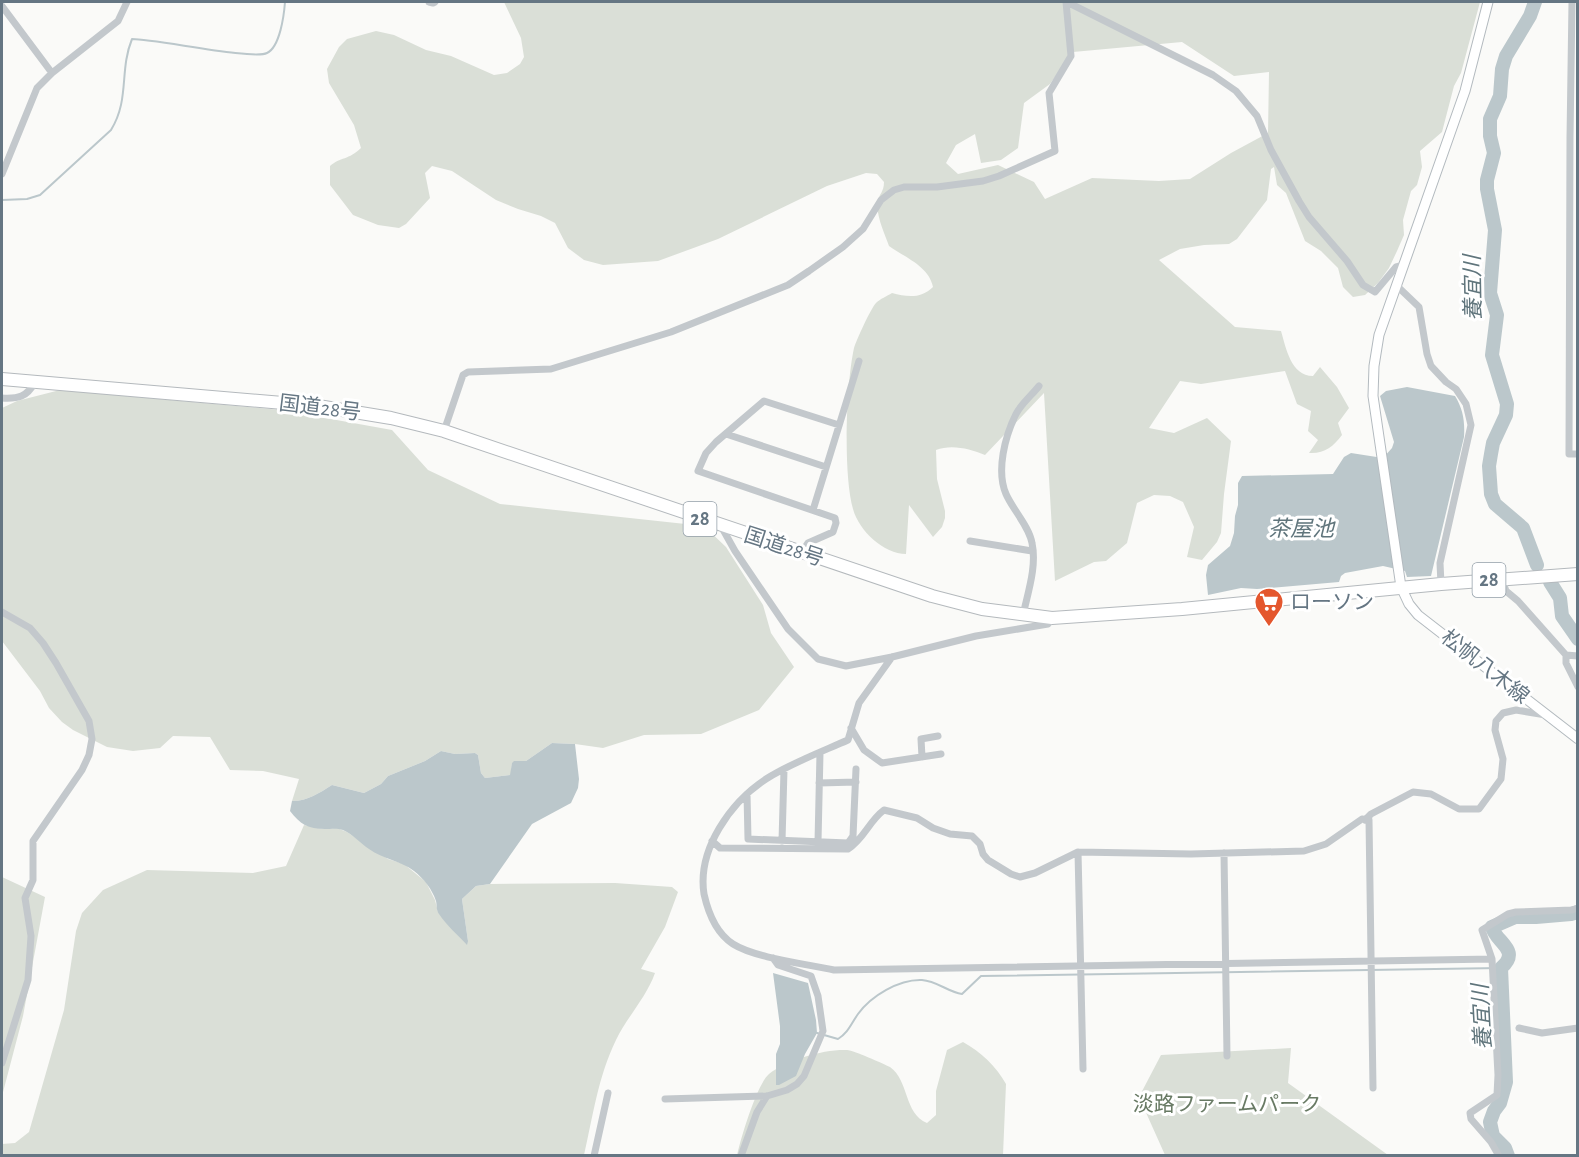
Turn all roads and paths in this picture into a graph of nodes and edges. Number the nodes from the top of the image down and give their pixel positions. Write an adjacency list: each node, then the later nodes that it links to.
1 (128, 2): 8 (street)
2 (429, 2): 3 (street)
3 (435, 2)
4 (1067, 2): 11 (street); 19 (street)
5 (1488, 2): 11 (street)
6 (1572, 2): 9 (street)
7 (2, 6): 8 (street)
8 (52, 73): 10 (street)
9 (1574, 139): 21 (street)
10 (2, 174)
11 (1404, 265): 12 (street)
12 (1396, 285): 30 (street); 31 (street)
13 (859, 361): 18 (street)
14 (2, 379): 15 (highway, 国道28号 / 28)
15 (35, 382): 17 (street); 19 (highway, 国道28号 / 28)
16 (1040, 387): 26 (street)
17 (2, 398)
18 (839, 425): 20 (street); 22 (street)
19 (444, 431): 24 (highway, 国道28号 / 28)
20 (726, 434): 22 (street); 23 (street)
21 (1578, 454)
22 (826, 467): 23 (street)
23 (813, 510): 27 (street)
24 (721, 526): 27 (highway, 国道28号 / 28); 37 (street)
25 (970, 541): 26 (street)
26 (1032, 551): 33 (street)
27 (802, 552): 33 (highway, 国道28号 / 28)
28 (1578, 574): 29 (highway, 国道28号 / 28)
29 (1502, 579): 30 (highway, 国道28号 / 28); 35 (street)
30 (1441, 584): 31 (highway, 国道28号 / 28)
31 (1401, 587): 34 (highway, 国道28号 / 28); 39 (street, 松帆八木線)
32 (2, 612): 66 (street)
33 (1023, 615): 34 (highway, 国道28号 / 28)
34 (1052, 618): 37 (street)
35 (1566, 655): 36 (street); 38 (street)
36 (1578, 656)
37 (892, 657): 40 (street)
38 (1578, 687)
39 (1546, 715): 42 (street, 松帆八木線); 51 (street)
40 (851, 728): 43 (street); 45 (street)
41 (938, 736): 45 (street)
42 (1578, 739)
43 (820, 753): 47 (street); 49 (street)
44 (941, 754): 45 (street)
45 (922, 757)
46 (856, 769): 48 (street)
47 (784, 770): 50 (street); 53 (street)
48 (856, 782): 49 (street); 54 (street)
49 (819, 783): 54 (street)
50 (747, 794): 52 (street); 53 (street)
51 (1365, 820): 56 (street); 60 (street)
52 (712, 841): 55 (street); 58 (street)
53 (782, 841): 54 (street)
54 (818, 842)
55 (1078, 852): 56 (street); 62 (street)
56 (1224, 853): 61 (street)
57 (1578, 908): 59 (street)
58 (773, 958): 62 (street); 70 (street)
59 (1492, 961): 60 (street); 74 (street)
60 (1370, 964): 61 (street); 68 (street)
61 (1226, 965): 62 (street); 65 (street)
62 (1082, 968): 67 (street)
63 (1519, 1028): 64 (street)
64 (1578, 1028)
65 (1227, 1056)
66 (2, 1063)
67 (1083, 1069)
68 (1373, 1088)
69 (608, 1093): 72 (street)
70 (767, 1096): 71 (street); 73 (street)
71 (665, 1099)
72 (594, 1155)
73 (741, 1155)
74 (1499, 1155)

